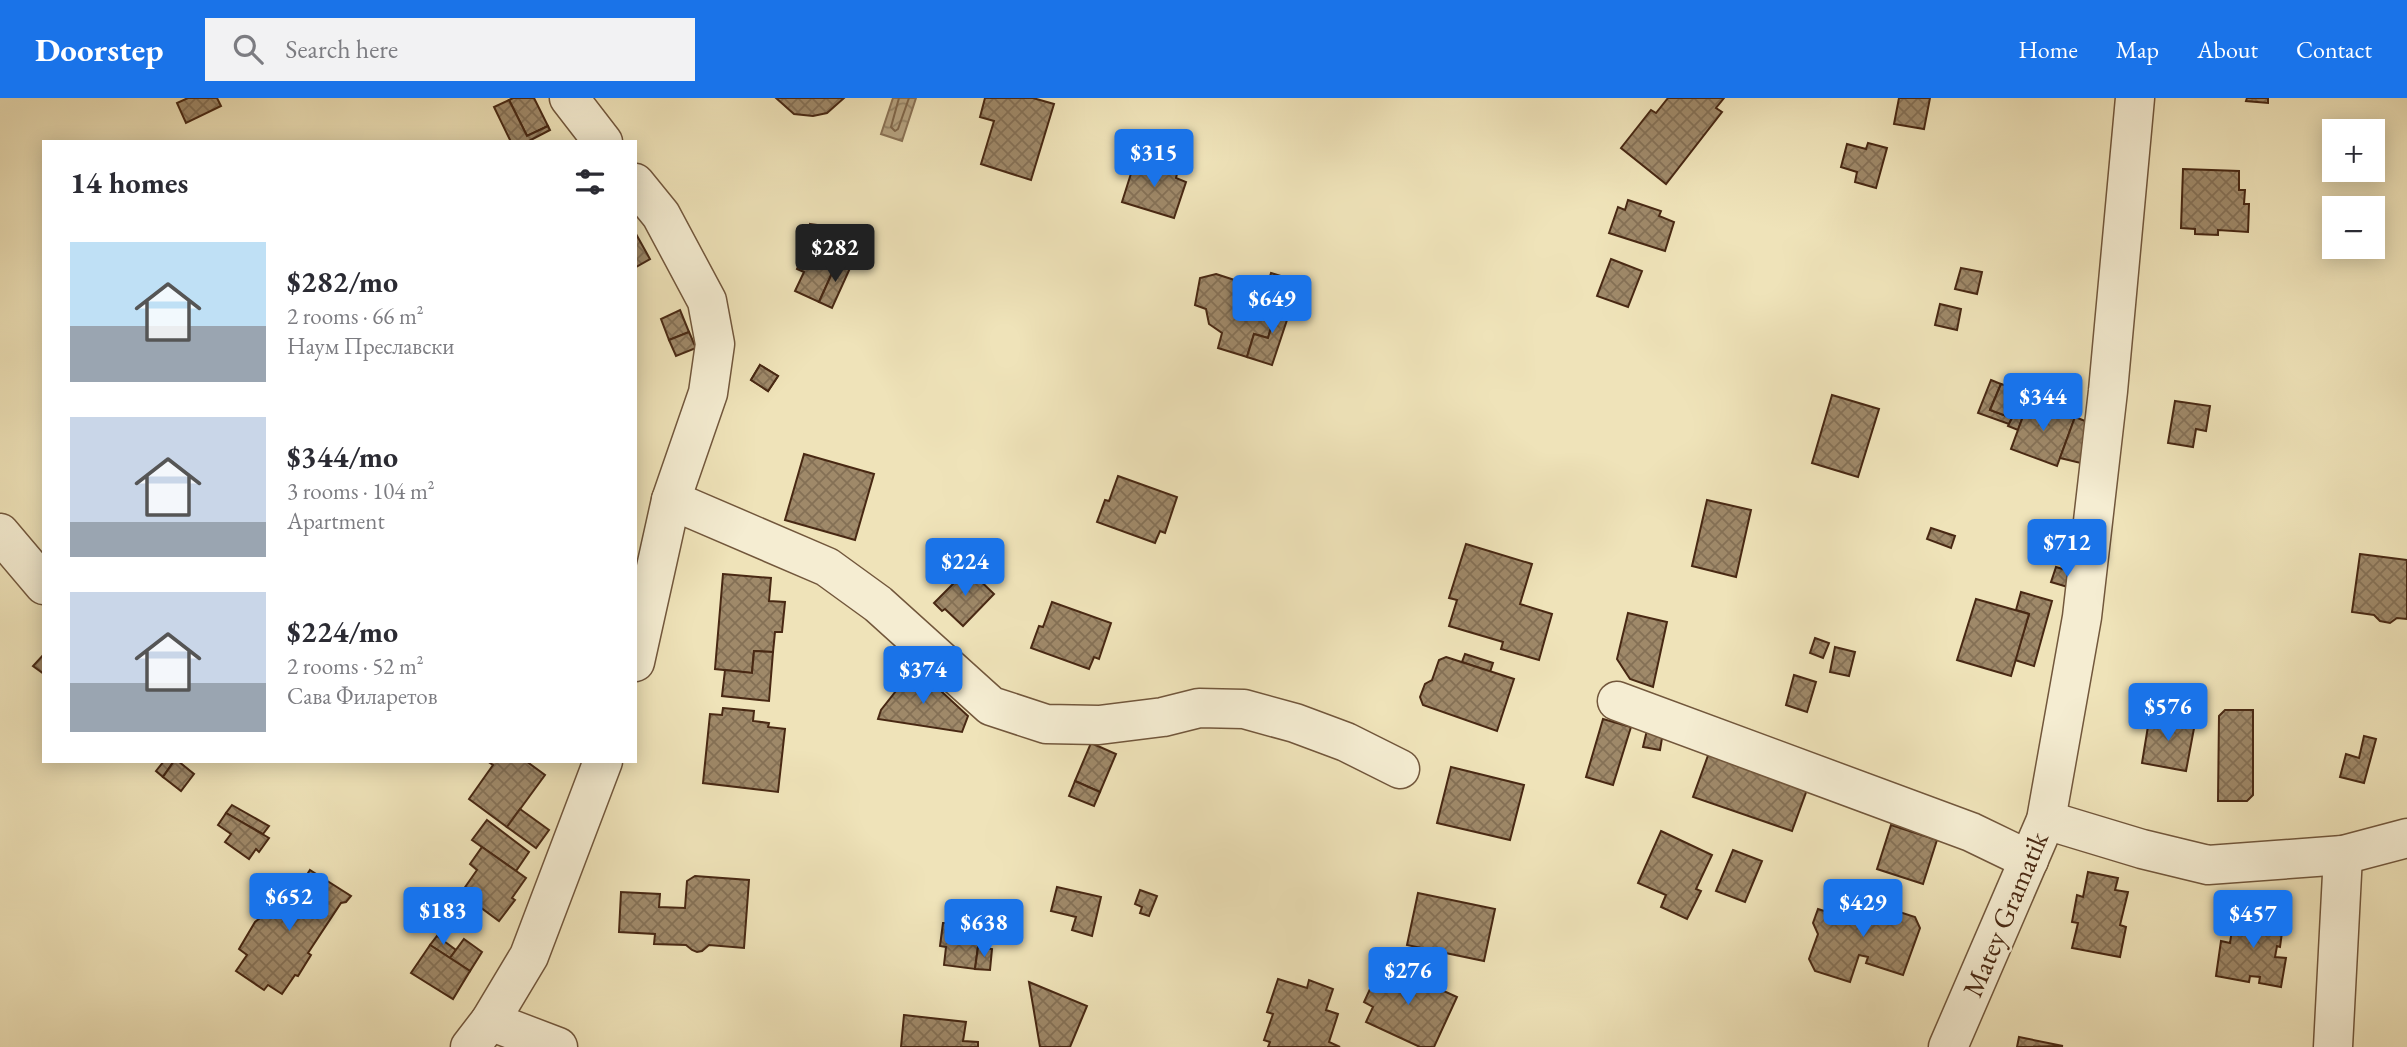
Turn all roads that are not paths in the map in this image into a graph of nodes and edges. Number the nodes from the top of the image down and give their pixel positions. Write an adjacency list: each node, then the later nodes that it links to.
1 (569, 98): 3 (street)
2 (2135, 98): 12 (street, Matey Gramatik)
3 (601, 140)
4 (637, 185): 5 (street)
5 (671, 500): 8 (street); 11 (street)
6 (0, 533): 7 (street)
7 (42, 583)
8 (637, 653)
9 (1617, 701): 15 (street)
10 (602, 763): 16 (street)
11 (1400, 769)
12 (2046, 820): 14 (street); 15 (street, Matey Gramatik)
13 (2407, 838): 14 (street)
14 (2343, 855): 19 (street)
15 (2029, 860): 18 (street, Matey Gramatik)
16 (480, 1034): 17 (street)
17 (558, 1047)
18 (1948, 1047)
19 (2333, 1047)

